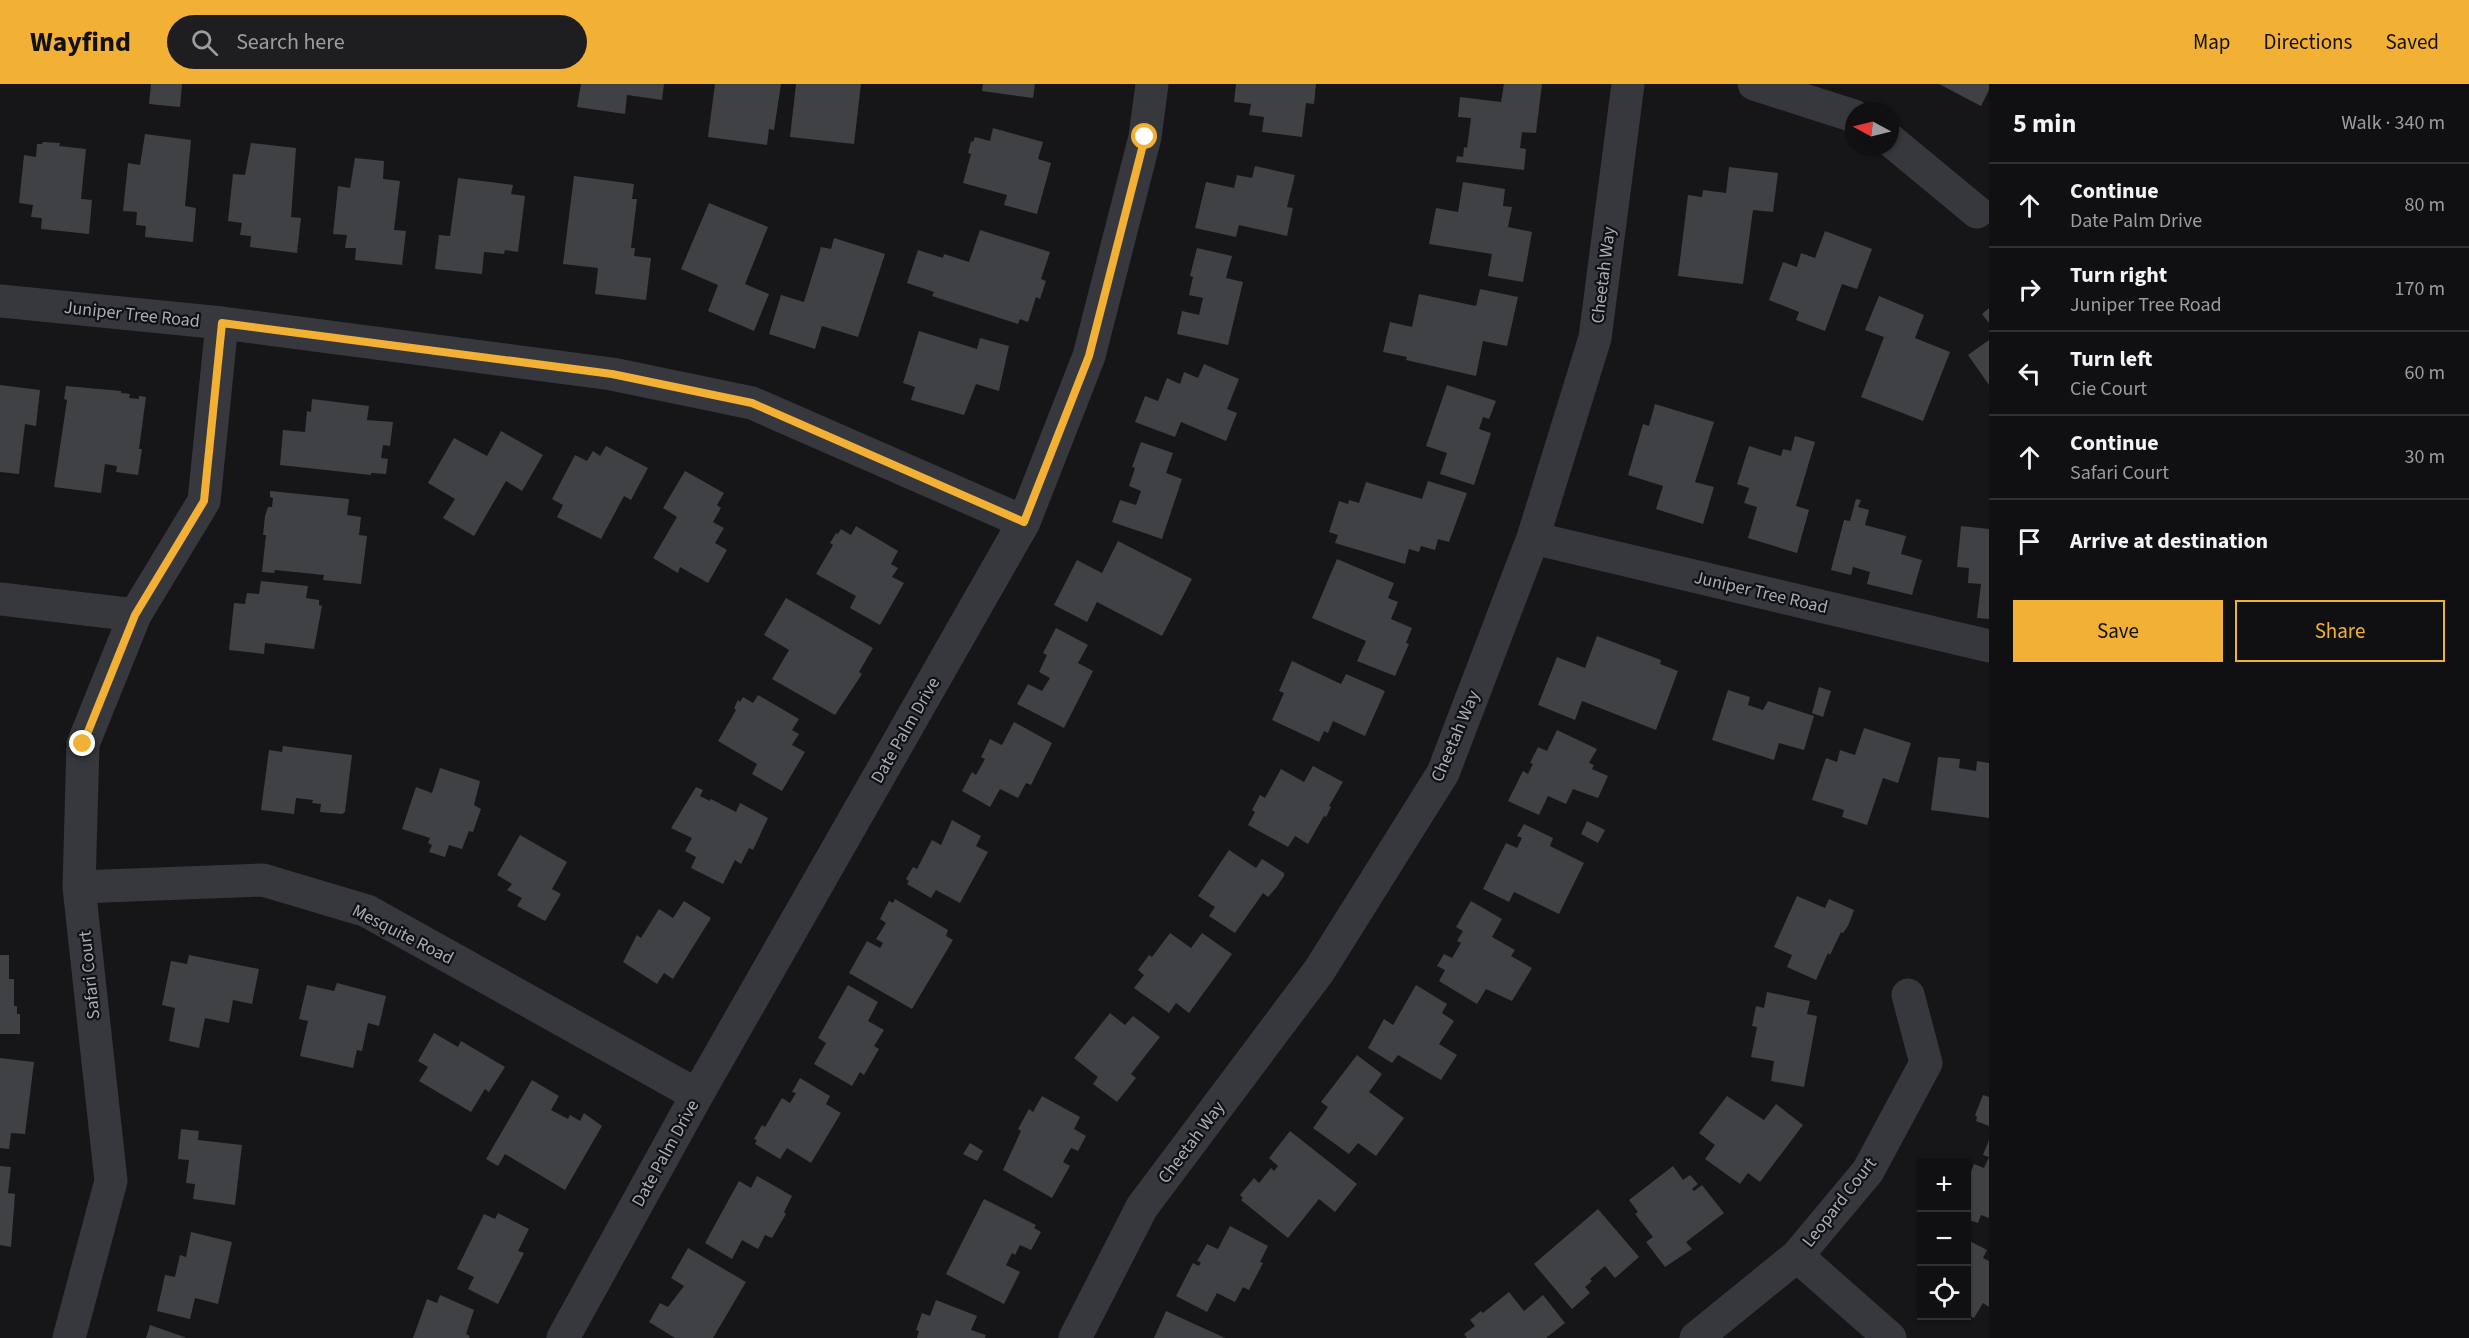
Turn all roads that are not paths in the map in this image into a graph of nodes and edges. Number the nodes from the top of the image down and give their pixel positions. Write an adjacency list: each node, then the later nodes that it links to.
1 (1152, 84): 9 (street, Date Palm Drive)
2 (1628, 84): 10 (street, Cheetah Way)
3 (1754, 84): 4 (street)
4 (1845, 113)
5 (1899, 148): 6 (street)
6 (1977, 213)
7 (0, 301): 8 (street, Juniper Tree Road)
8 (222, 323): 9 (street, Juniper Tree Road); 12 (street, Safari Court)
9 (1024, 522): 16 (street, Date Palm Drive)
10 (1533, 538): 13 (street, Juniper Tree Road); 20 (street, Cheetah Way)
11 (0, 598): 12 (street)
12 (135, 615): 14 (street, Safari Court)
13 (1989, 646)
14 (79, 887): 16 (street, Mesquite Road); 18 (street, Safari Court)
15 (1908, 994): 17 (street, Leopard Court)
16 (697, 1095): 19 (street, Date Palm Drive)
17 (1797, 1256): 21 (street, Leopard Court); 22 (street)
18 (69, 1338)
19 (563, 1338)
20 (1075, 1338)
21 (1696, 1338)
22 (1890, 1338)

